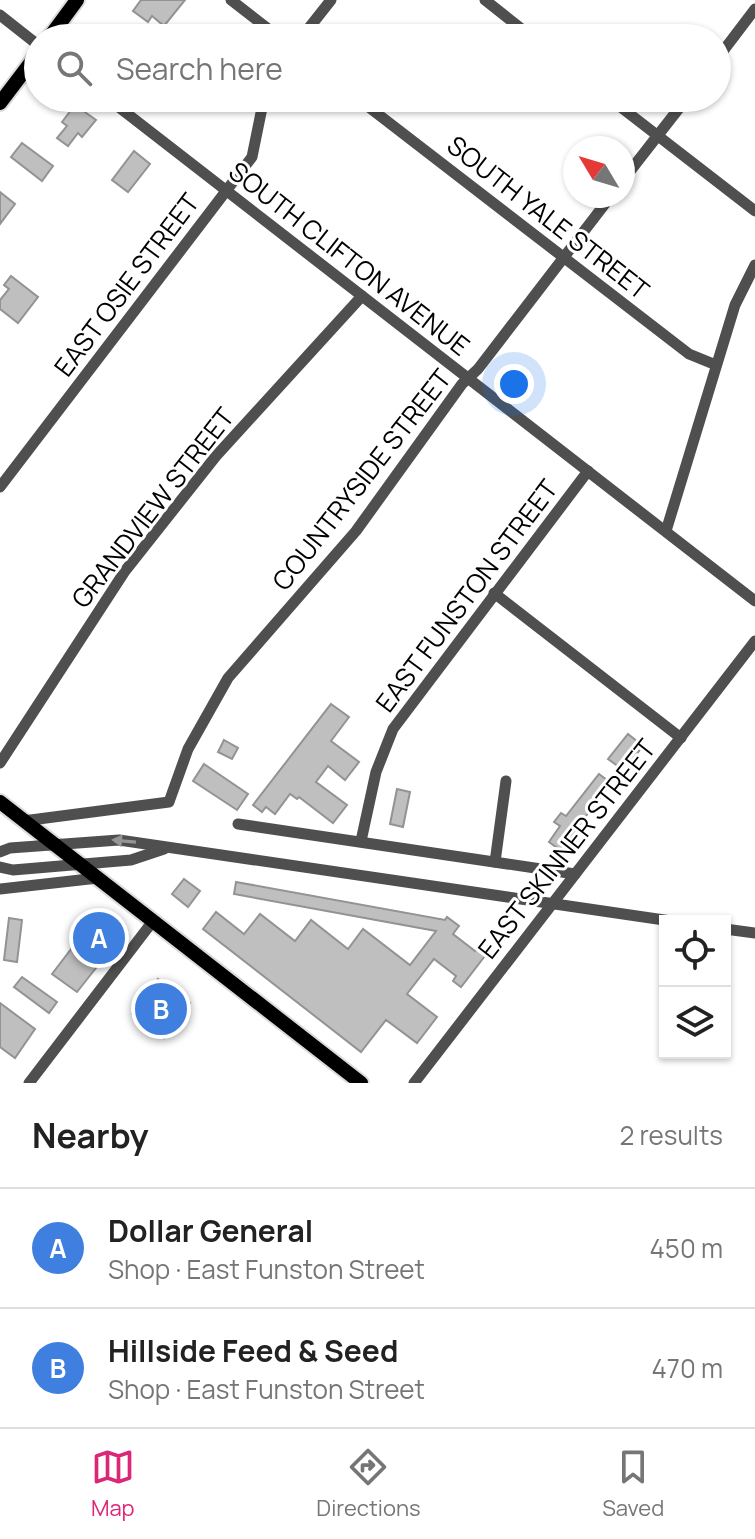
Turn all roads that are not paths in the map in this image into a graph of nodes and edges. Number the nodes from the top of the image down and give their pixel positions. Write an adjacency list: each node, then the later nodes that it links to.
1 (77, 0): 7 (main road)
2 (231, 0): 8 (street)
3 (331, 0): 9 (street)
4 (485, 0): 10 (street)
5 (755, 9): 12 (street)
6 (0, 15): 11 (street)
7 (59, 24)
8 (262, 24)
9 (312, 24)
10 (515, 24)
11 (24, 34)
12 (731, 41)
13 (24, 71): 14 (main road)
14 (0, 103)
15 (125, 112): 22 (street, SOUTH CLIFTON AVENUE)
16 (261, 112): 22 (street, EAST OSIE STREET)
17 (375, 112): 25 (street, SOUTH YALE STREET)
18 (627, 112): 20 (street)
19 (676, 112): 20 (street)
20 (657, 136): 21 (street); 24 (street)
21 (635, 164)
22 (227, 191): 27 (street, SOUTH CLIFTON AVENUE); 31 (street, EAST OSIE STREET)
23 (602, 208): 25 (street, COUNTRYSIDE STREET)
24 (755, 211)
25 (563, 257): 28 (street, SOUTH YALE STREET); 29 (street, COUNTRYSIDE STREET)
26 (755, 265): 28 (street)
27 (362, 296): 29 (street, SOUTH CLIFTON AVENUE); 37 (street, GRANDVIEW STREET)
28 (716, 365): 32 (street)
29 (468, 378): 30 (street, SOUTH CLIFTON AVENUE); 40 (street, COUNTRYSIDE STREET)
30 (588, 471): 32 (street, SOUTH CLIFTON AVENUE); 33 (street, EAST FUNSTON STREET)
31 (0, 487)
32 (666, 531): 34 (street, SOUTH CLIFTON AVENUE)
33 (494, 593): 36 (street); 42 (street, EAST FUNSTON STREET)
34 (755, 601)
35 (755, 641): 36 (street, EAST SKINNER STREET)
36 (681, 738): 49 (street, EAST SKINNER STREET)
37 (0, 763)
38 (506, 781): 46 (street)
39 (0, 802): 40 (main road)
40 (23, 821): 43 (main road)
41 (238, 824): 42 (street)
42 (361, 841): 46 (street)
43 (53, 844): 44 (street, one-way to 43); 45 (street); 47 (main road)
44 (169, 847): 47 (street); 52 (street)
45 (0, 852)
46 (495, 862): 49 (street)
47 (77, 864): 48 (street); 50 (main road)
48 (0, 867)
49 (575, 874): 52 (street, EAST SKINNER STREET)
50 (98, 878): 51 (street); 54 (main road)
51 (0, 889)
52 (553, 903): 53 (street); 59 (street, EAST SKINNER STREET)
53 (659, 919)
54 (153, 921): 57 (street); 58 (main road)
55 (731, 930): 56 (street)
56 (755, 933)
57 (29, 1083)
58 (361, 1083)
59 (414, 1083)

